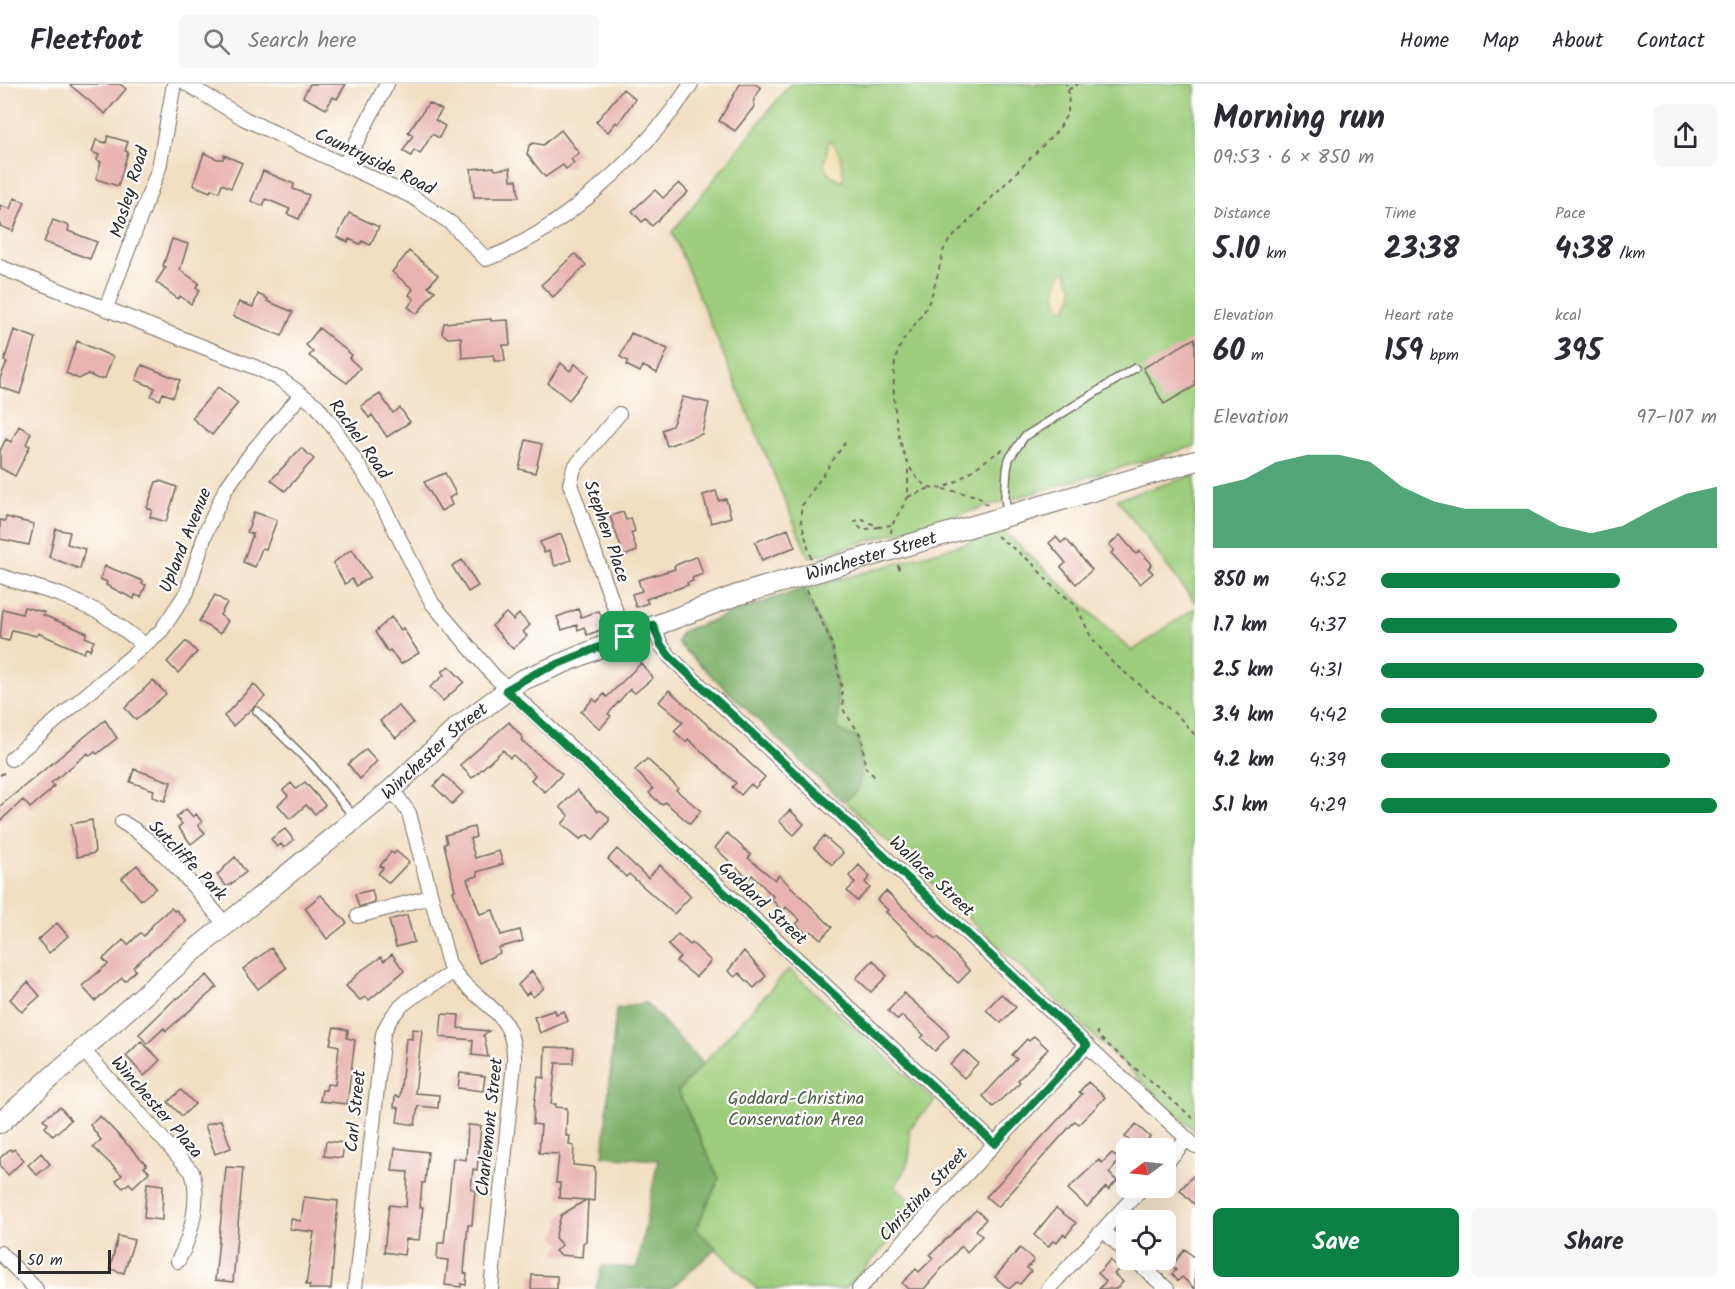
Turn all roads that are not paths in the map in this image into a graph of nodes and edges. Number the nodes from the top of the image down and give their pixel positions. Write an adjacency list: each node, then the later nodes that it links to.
1 (174, 84): 7 (street, Mosley Road)
2 (187, 84): 5 (street, Countryside Road)
3 (387, 84): 5 (street)
4 (691, 84): 5 (street, Countryside Road)
5 (345, 164)
6 (1, 269): 7 (street, Rachel Road)
7 (106, 308): 9 (street, Rachel Road)
8 (1135, 368): 12 (lane)
9 (301, 395): 16 (street, Upland Avenue); 17 (street, Rachel Road)
10 (619, 414): 15 (street, Stephen Place)
11 (1195, 460): 12 (street, Winchester Street)
12 (999, 518): 14 (street, Winchester Street)
13 (0, 576): 16 (street)
14 (653, 625): 15 (street, Winchester Street); 27 (street, Wallace Street)
15 (625, 637): 17 (street, Winchester Street)
16 (145, 645): 19 (street, Upland Avenue)
17 (506, 690): 20 (street, Winchester Street); 31 (street, Goddard Street)
18 (257, 711): 21 (lane)
19 (11, 759)
20 (392, 789): 21 (street, Winchester Street); 23 (street, Charlemont Street)
21 (355, 819): 25 (street, Winchester Street)
22 (122, 822): 25 (street, Sutcliffe Park)
23 (430, 897): 24 (street); 26 (street, Charlemont Street)
24 (358, 916)
25 (226, 925): 28 (street, Winchester Street)
26 (453, 972): 40 (street, Carl Street); 41 (street, Charlemont Street)
27 (1087, 1045): 30 (street, Wallace Street); 31 (street, Christina Street)
28 (83, 1050): 29 (street, Winchester Street); 37 (street, Winchester Plaza)
29 (0, 1123)
30 (1191, 1142): 32 (street)
31 (995, 1144): 42 (street, Christina Street)
32 (1176, 1154)
33 (1133, 1198): 34 (street)
34 (1103, 1230): 35 (street); 43 (street)
35 (1116, 1242)
36 (0, 1253): 39 (street)
37 (178, 1261)
38 (1146, 1270): 44 (street)
39 (36, 1289)
40 (355, 1289)
41 (491, 1289)
42 (859, 1289)
43 (1048, 1289)
44 (1167, 1289)

